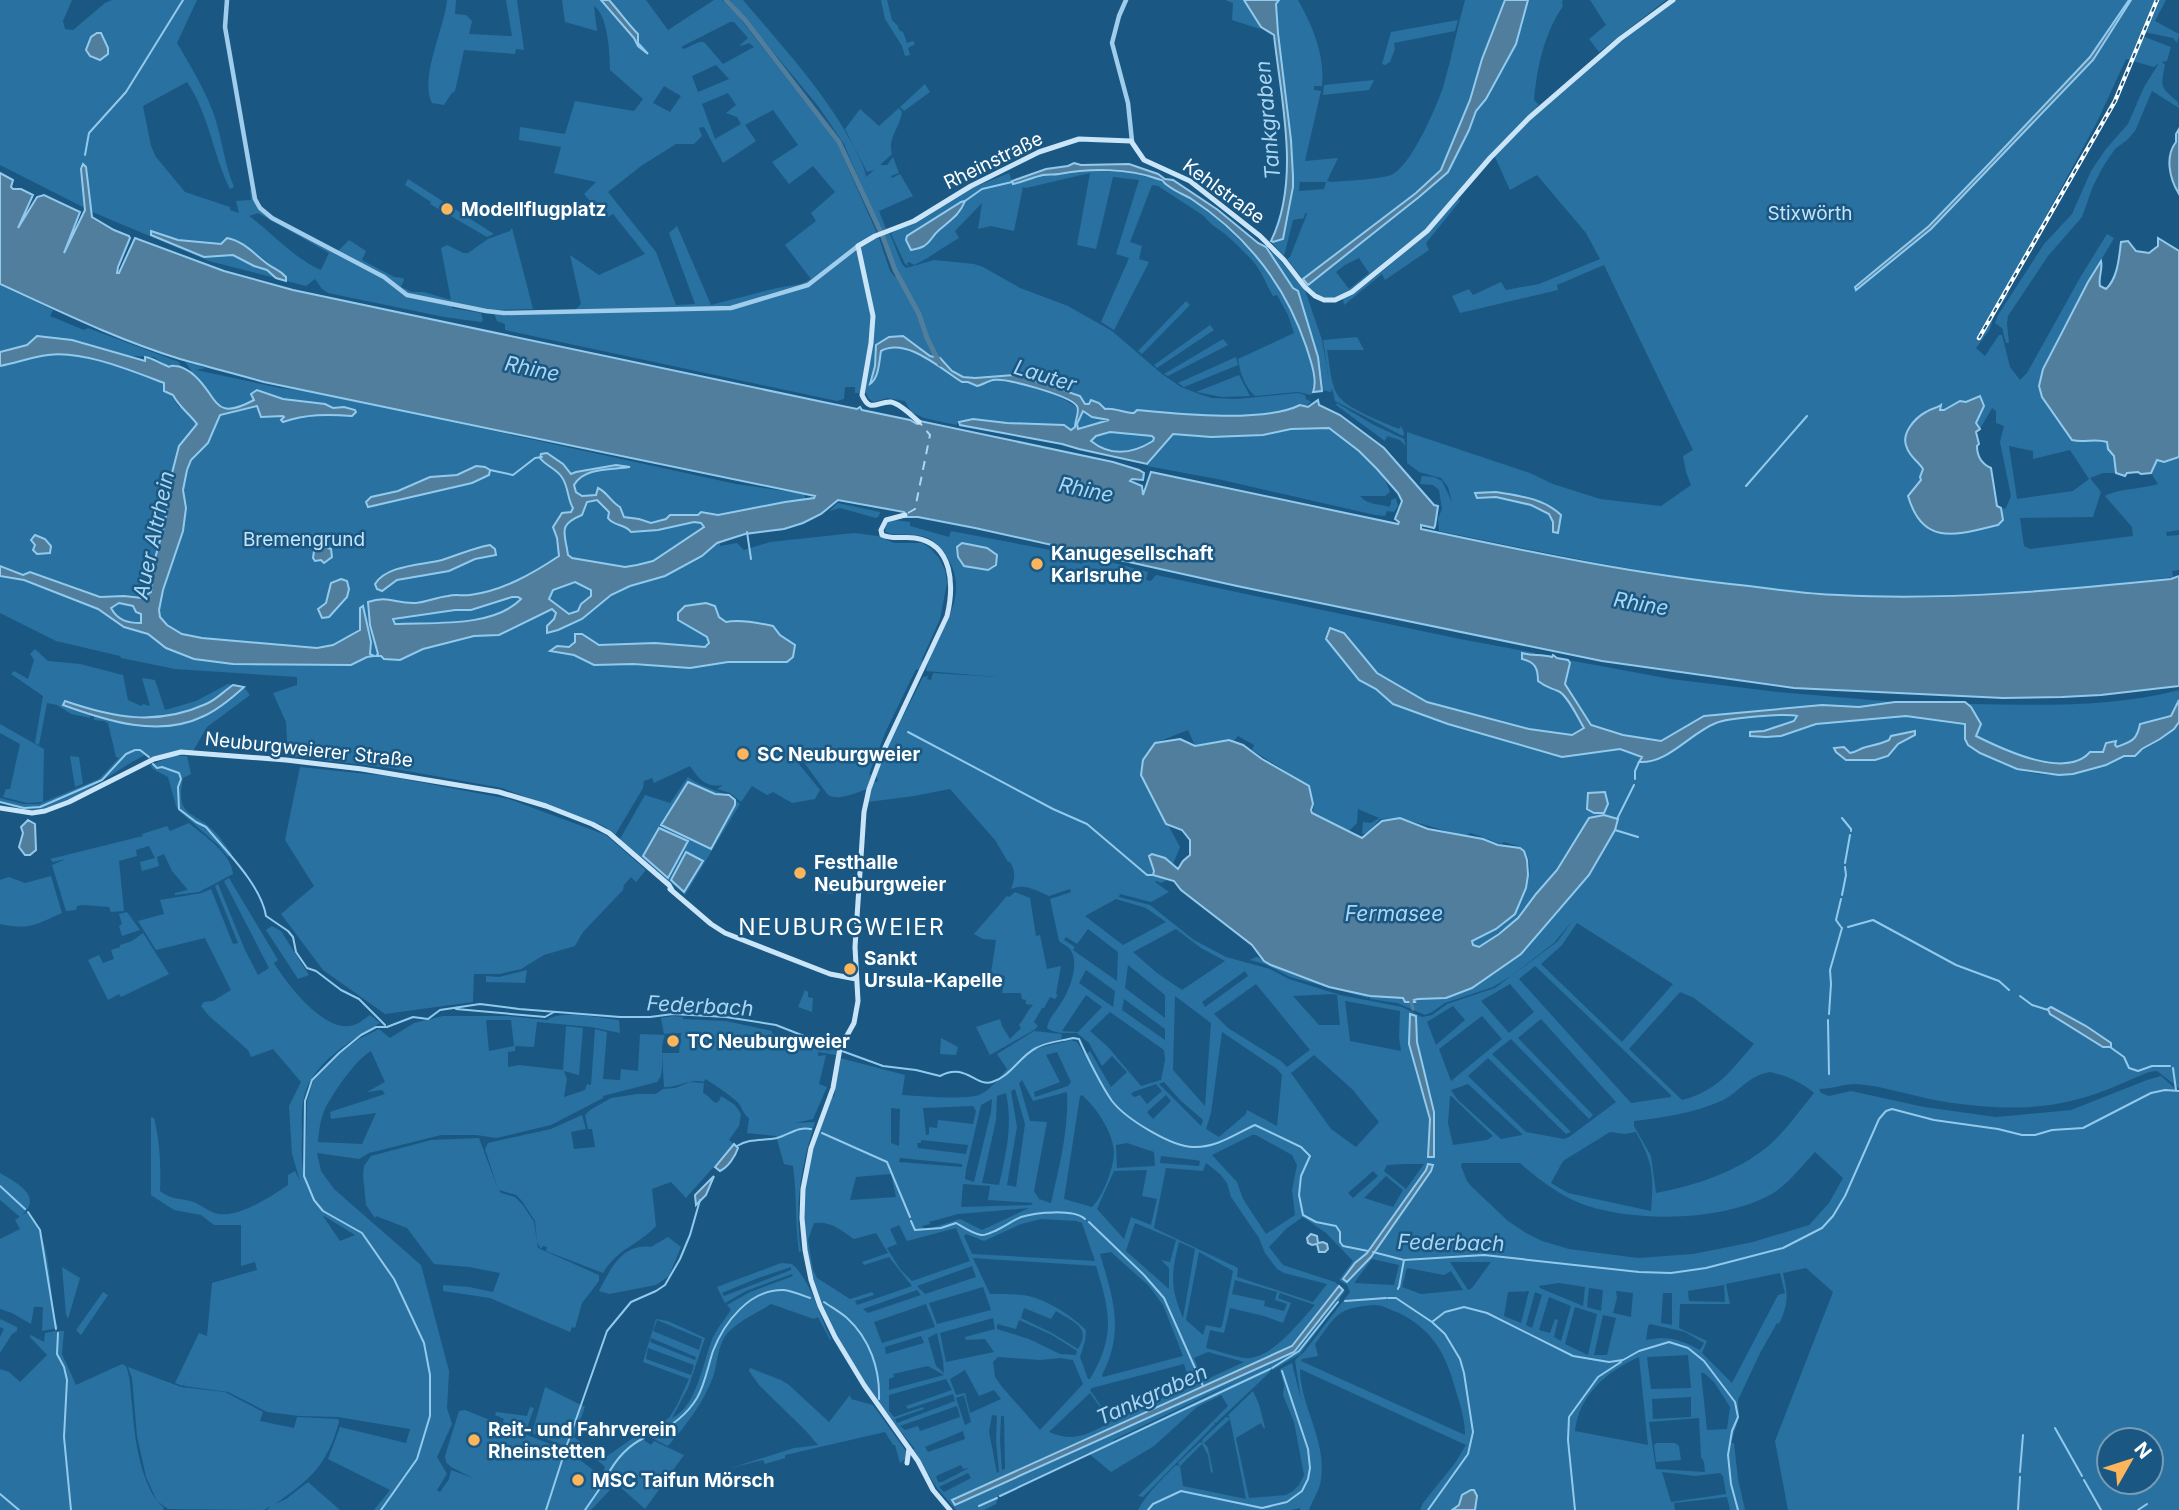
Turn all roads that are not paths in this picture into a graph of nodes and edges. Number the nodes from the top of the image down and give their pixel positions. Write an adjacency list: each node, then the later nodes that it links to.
1 (227, 0): 5 (street)
2 (1126, 0): 4 (street)
3 (1673, 0): 4 (main road, Kehlstraße)
4 (1132, 141): 5 (main road, Rheinstraße)
5 (858, 246): 6 (main road)
6 (919, 422)
7 (905, 515): 9 (main road)
8 (0, 808): 9 (main road, Neuburgweierer Straße)
9 (856, 979): 10 (main road)
10 (909, 1448): 11 (main road); 12 (main road)
11 (907, 1463)
12 (952, 1510)

